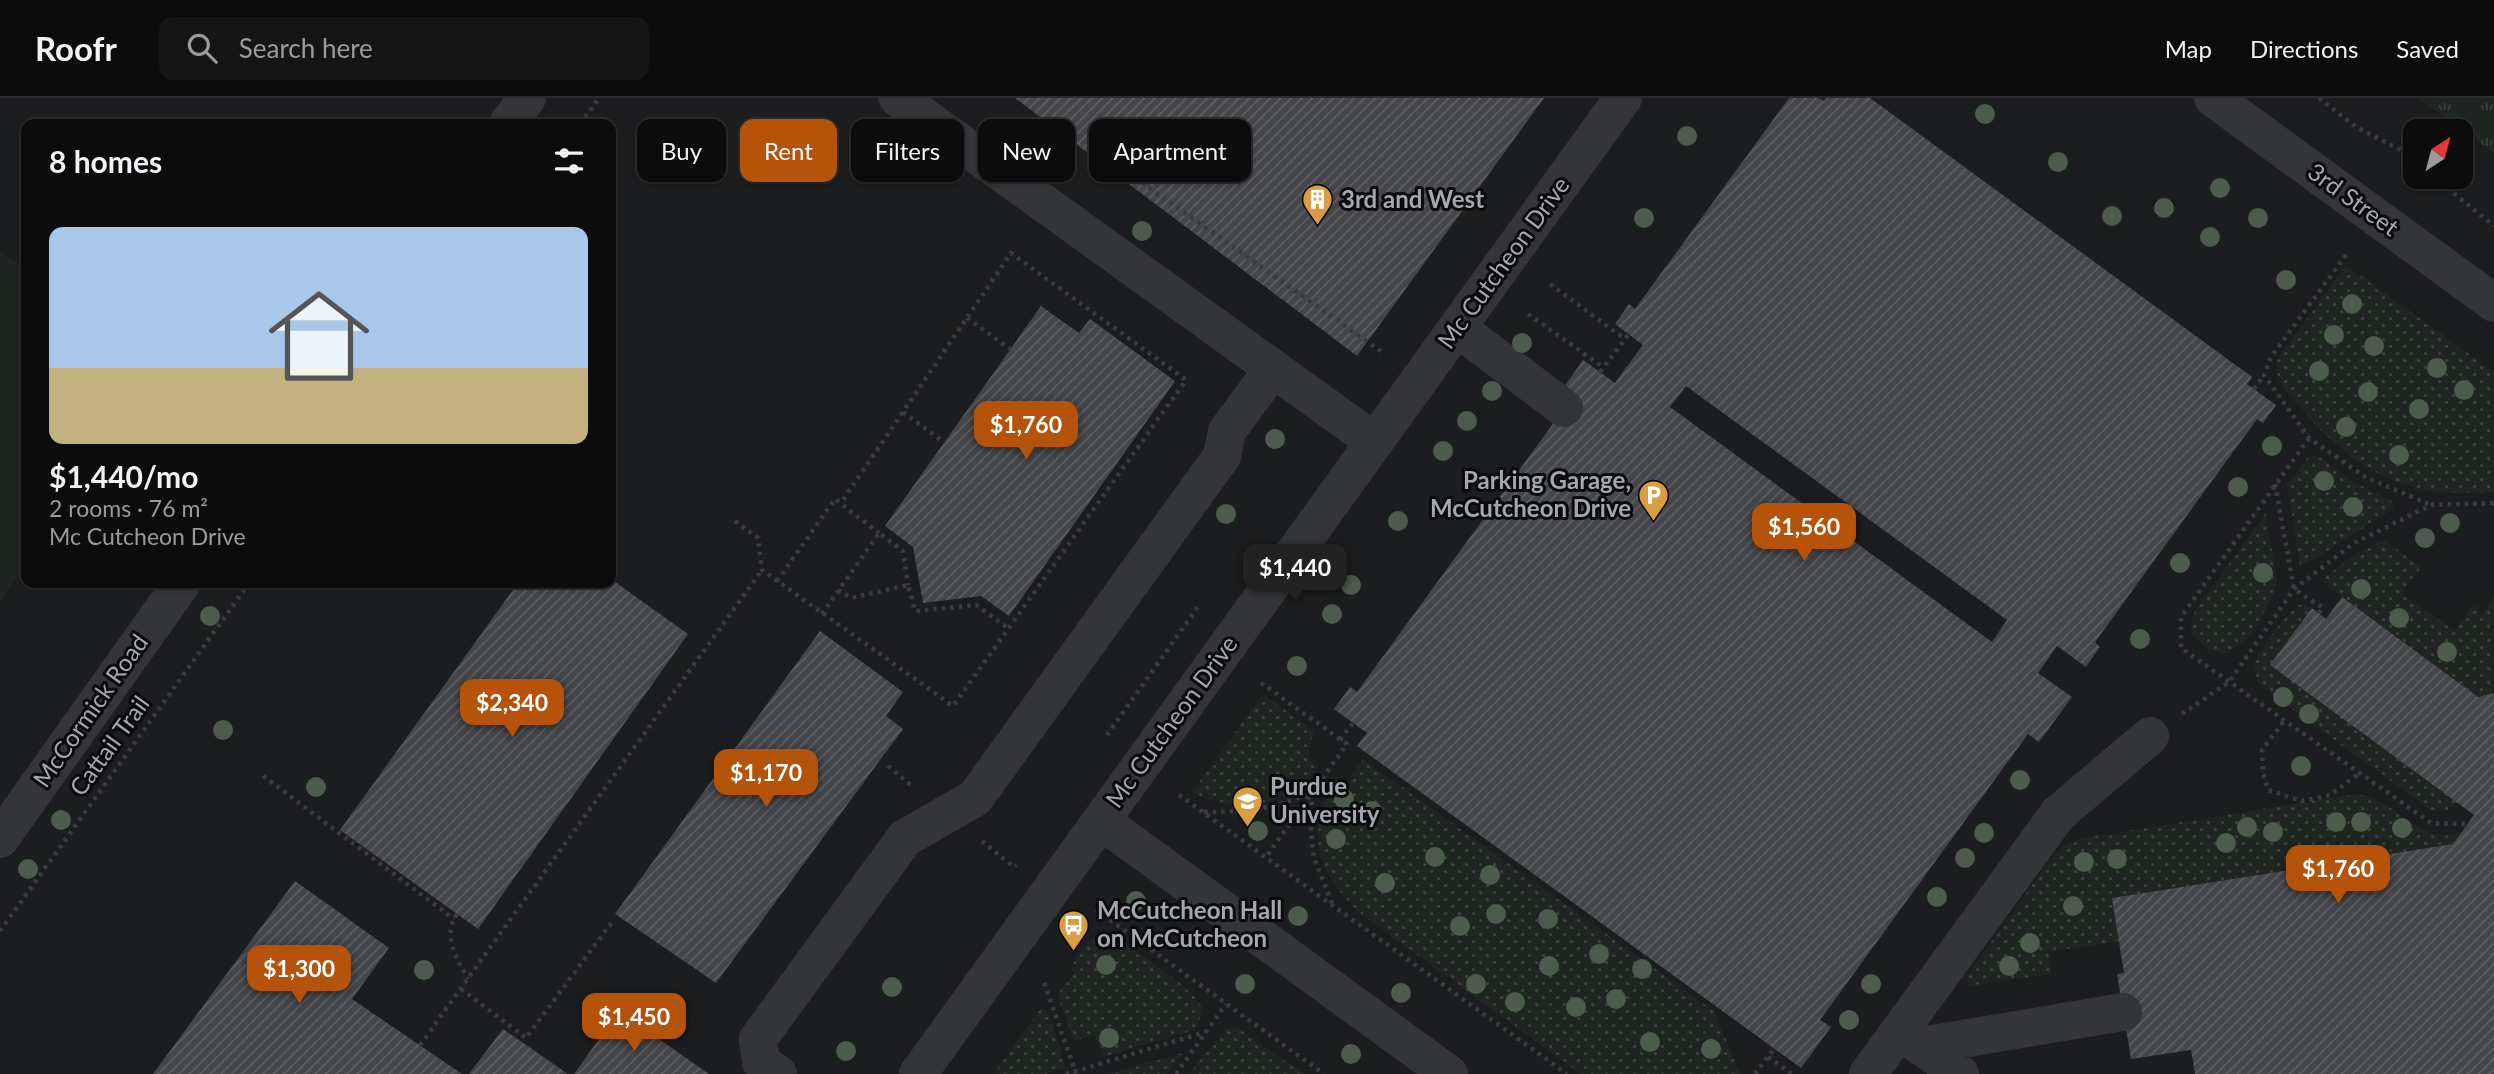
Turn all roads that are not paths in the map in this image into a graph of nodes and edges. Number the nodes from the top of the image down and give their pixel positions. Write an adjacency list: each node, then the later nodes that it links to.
1 (527, 98): 5 (street)
2 (898, 98): 8 (street)
3 (1623, 98): 7 (street, Mc Cutcheon Drive)
4 (2213, 98): 6 (street, 3rd Street)
5 (512, 119)
6 (2494, 303)
7 (1457, 328): 9 (street); 10 (street, Mc Cutcheon Drive)
8 (1273, 369): 10 (street); 17 (street)
9 (1564, 408)
10 (1375, 442): 13 (street, Mc Cutcheon Drive)
11 (178, 588): 14 (street, McCormick Road)
12 (2150, 736): 16 (street)
13 (1101, 821): 18 (street, Mc Cutcheon Drive); 19 (street)
14 (0, 839)
15 (2123, 1012): 16 (street)
16 (1910, 1038): 20 (street); 21 (street)
17 (778, 1074)
18 (918, 1074)
19 (1448, 1074)
20 (1868, 1074)
21 (1960, 1074)

